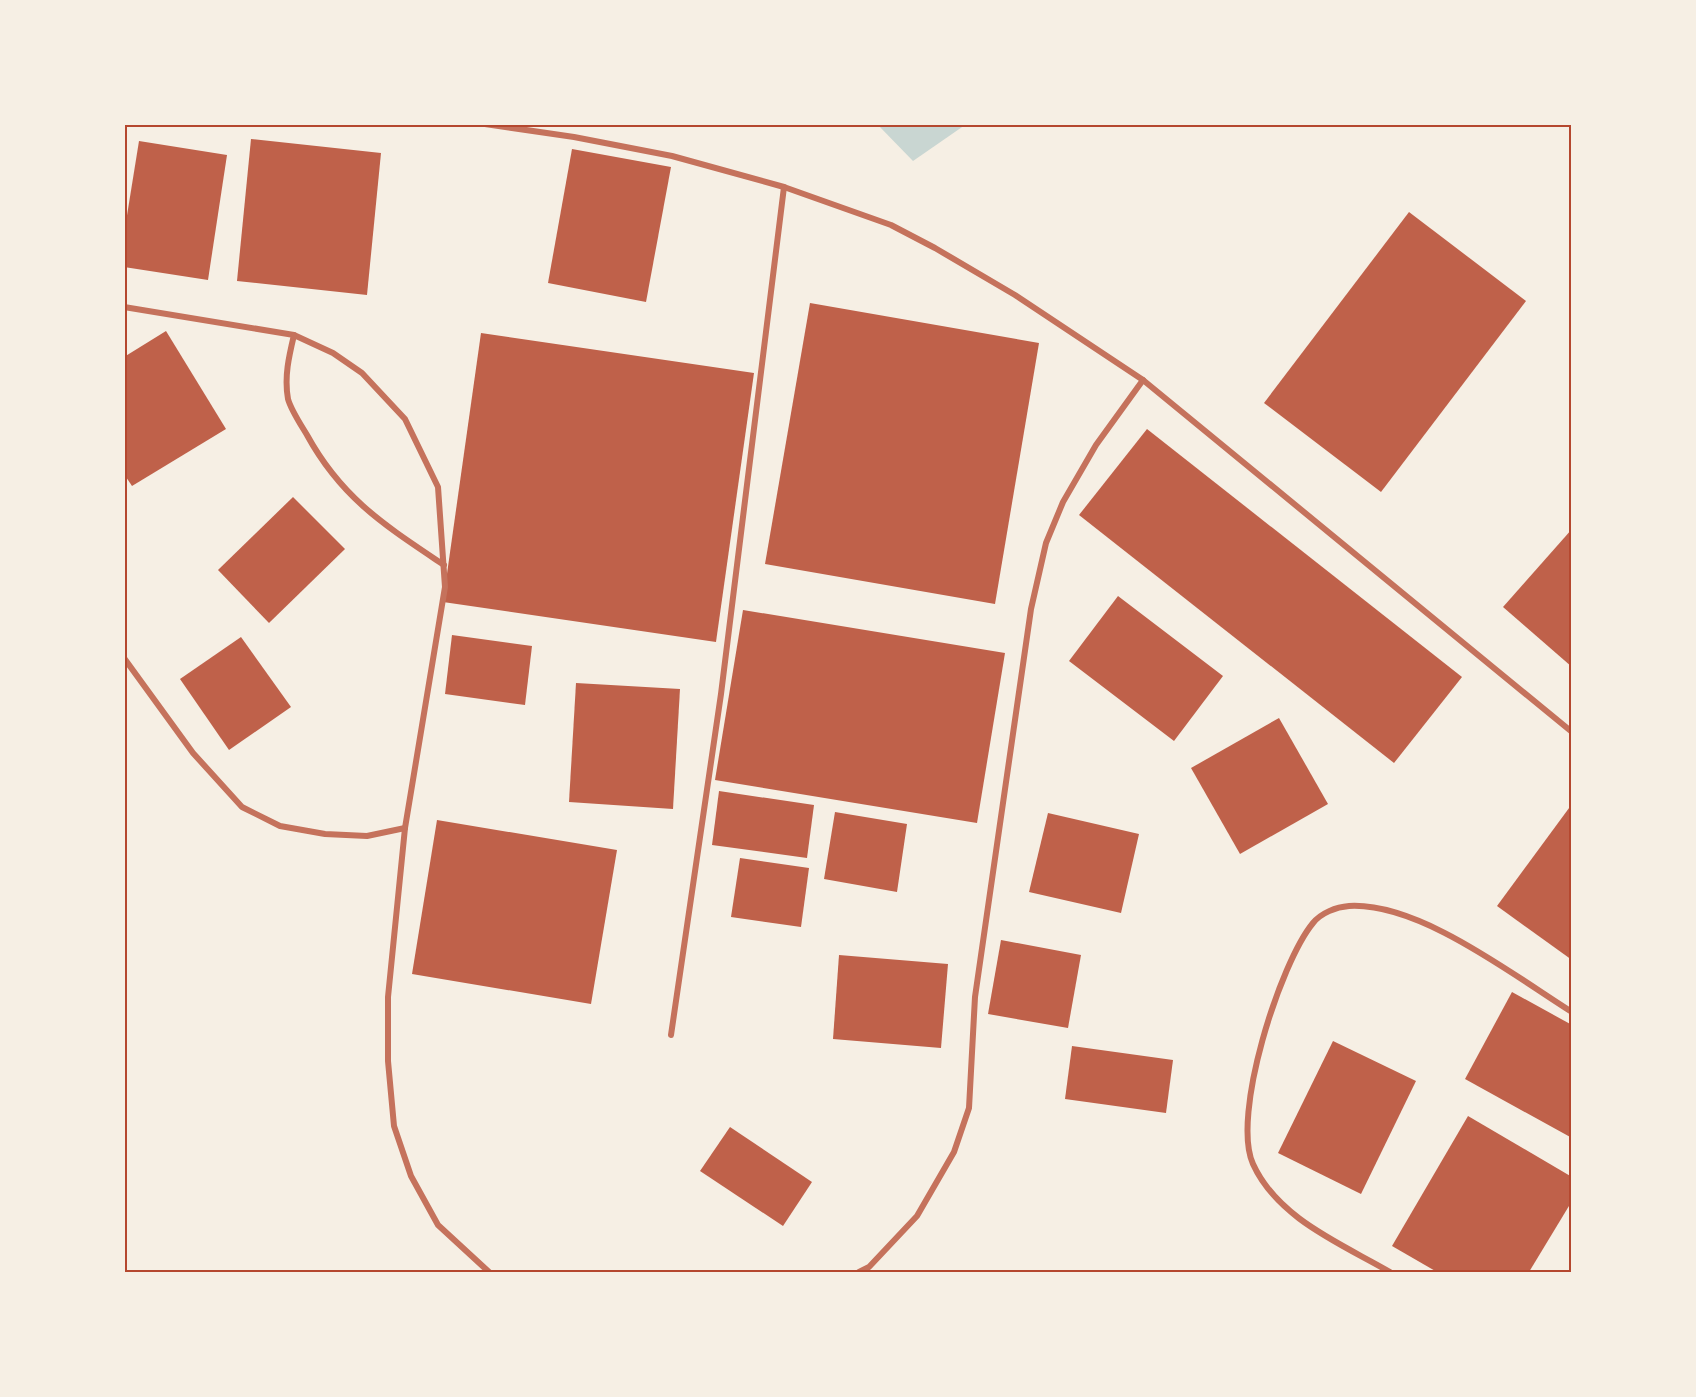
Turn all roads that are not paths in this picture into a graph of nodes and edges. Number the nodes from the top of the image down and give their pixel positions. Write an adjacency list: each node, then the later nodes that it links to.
1 (485, 124): 2 (street)
2 (784, 187): 5 (street); 11 (street)
3 (124, 307): 4 (street)
4 (294, 335): 6 (street); 6 (street)
5 (1143, 380): 8 (street); 13 (street)
6 (444, 565): 9 (street)
7 (124, 658): 9 (street)
8 (1572, 732)
9 (405, 828): 12 (street)
10 (1572, 1012): 14 (street)
11 (671, 1035)
12 (489, 1272)
13 (859, 1272)
14 (1390, 1272)

